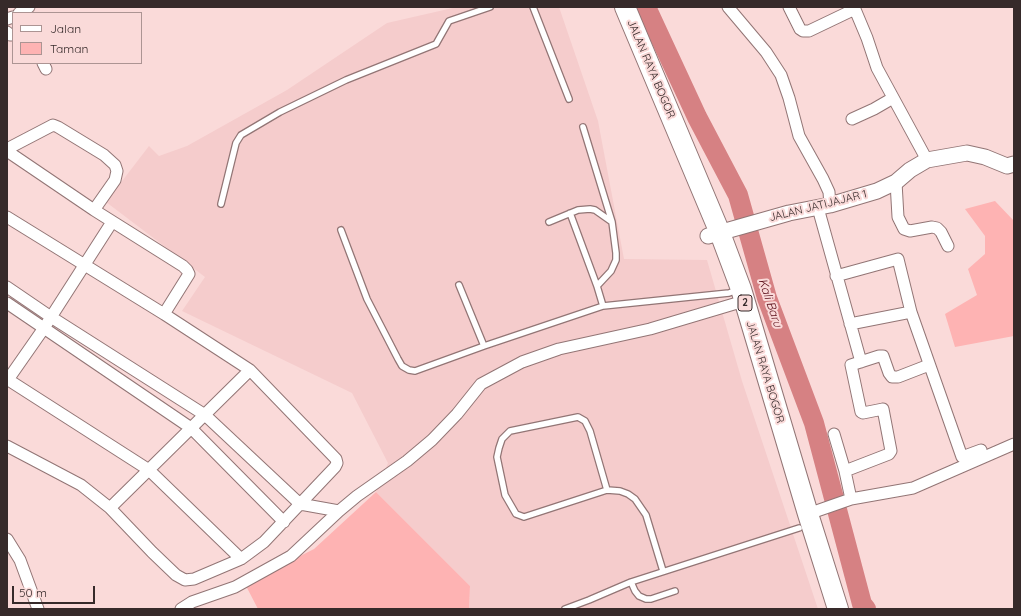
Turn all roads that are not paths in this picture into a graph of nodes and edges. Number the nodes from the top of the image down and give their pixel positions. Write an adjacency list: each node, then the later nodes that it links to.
1 (490, 7): 16 (lane)
2 (533, 7): 9 (lane)
3 (612, 7): 25 (highway, JALAN RAYA BOGOR / 2)
4 (625, 7): 25 (highway, JALAN RAYA BOGOR / 2)
5 (728, 7): 17 (street)
6 (789, 7): 7 (street)
7 (854, 8): 8 (street)
8 (893, 98): 10 (street); 13 (street)
9 (569, 99)
10 (852, 119)
11 (583, 127): 23 (lane)
12 (7, 150): 18 (street); 18 (street)
13 (927, 160): 14 (street, JALAN JATIJAJAR 1); 15 (street, JALAN JATIJAJAR 1)
14 (1012, 168)
15 (896, 182): 17 (street, JALAN JATIJAJAR 1); 26 (street)
16 (221, 204)
17 (824, 207): 25 (street, JALAN JATIJAJAR 1); 28 (street)
18 (94, 210): 21 (street)
19 (570, 213): 22 (lane); 23 (lane); 30 (lane)
20 (7, 217): 27 (street)
21 (112, 222): 27 (street); 36 (street)
22 (549, 222)
23 (612, 222): 30 (lane)
24 (341, 230): 40 (lane)
25 (720, 233): 32 (highway, JALAN RAYA BOGOR / 2)
26 (948, 246)
27 (84, 265): 36 (street); 37 (street)
28 (836, 276): 35 (street); 38 (street)
29 (459, 286): 40 (lane)
30 (597, 286): 34 (lane)
31 (7, 287): 37 (street)
32 (737, 297): 34 (lane); 57 (street); 58 (highway, JALAN RAYA BOGOR / 2)
33 (7, 303): 39 (street)
34 (603, 306): 40 (lane)
35 (911, 312): 38 (street); 42 (street)
36 (164, 314): 43 (street)
37 (51, 317): 39 (street); 45 (street)
38 (850, 324): 41 (street)
39 (44, 328): 44 (street); 46 (street)
40 (484, 346)
41 (861, 362): 42 (street); 52 (street)
42 (928, 365): 50 (street)
43 (250, 370): 45 (street); 55 (street)
44 (7, 380): 51 (street)
45 (204, 415): 46 (street); 55 (street)
46 (191, 428): 51 (street); 59 (street)
47 (834, 434): 52 (street)
48 (1014, 444): 54 (street)
49 (7, 446): 56 (street)
50 (981, 450)
51 (149, 470): 56 (street); 61 (street)
52 (845, 471): 54 (street)
53 (607, 490): 53 (lane); 62 (lane)
54 (846, 501): 58 (street)
55 (300, 504): 57 (street); 59 (street)
56 (110, 508): 61 (street)
57 (338, 510): 66 (street)
58 (803, 521): 62 (lane); 68 (highway, JALAN RAYA BOGOR / 2); 69 (highway, JALAN RAYA BOGOR / 2)
59 (284, 522): 61 (street)
60 (7, 539): 65 (street)
61 (241, 559)
62 (663, 571): 63 (lane)
63 (631, 582): 64 (lane); 67 (lane)
64 (675, 591)
65 (38, 609)
66 (181, 609)
67 (564, 609)
68 (824, 609)
69 (838, 609)

